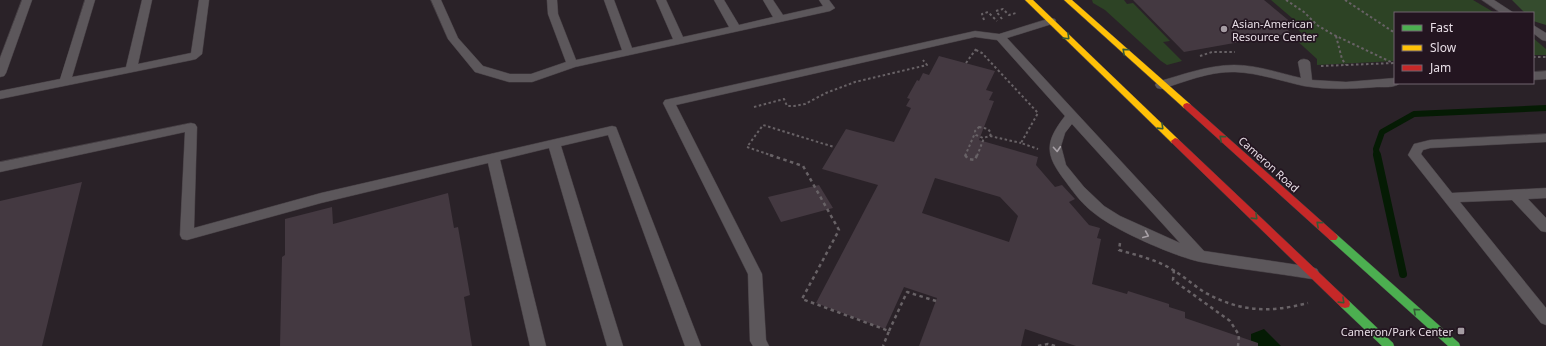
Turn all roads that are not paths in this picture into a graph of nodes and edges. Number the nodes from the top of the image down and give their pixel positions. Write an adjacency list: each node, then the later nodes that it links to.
1 (27, 0): 27 (lane)
2 (90, 0): 30 (lane)
3 (147, 0): 26 (lane)
4 (204, 0): 26 (lane)
5 (436, 0): 25 (lane)
6 (552, 0): 25 (lane)
7 (609, 0): 23 (lane)
8 (662, 0): 22 (lane)
9 (719, 0): 18 (lane)
10 (768, 0): 16 (lane)
11 (824, 0): 16 (lane)
12 (1029, 0): 17 (main road)
13 (1068, 0): 33 (main road, Cameron Road, one-way to 13)
14 (1487, 0): 15 (lane)
15 (1508, 12)
16 (780, 19): 18 (lane)
17 (1051, 21): 20 (lane); 45 (main road, one-way to 45)
18 (736, 29): 22 (lane)
19 (1534, 29): 21 (lane)
20 (1000, 37): 35 (lane); 50 (lane)
21 (1546, 38)
22 (679, 41): 23 (lane)
23 (628, 52): 25 (lane)
24 (1304, 62): 31 (lane)
25 (572, 64)
26 (131, 69): 30 (lane)
27 (0, 73)
28 (1546, 75): 29 (lane)
29 (1534, 76)
30 (65, 82): 34 (lane)
31 (1306, 82): 32 (lane); 33 (lane)
32 (1394, 82)
33 (1161, 85): 52 (main road, Cameron Road, one-way to 33)
34 (0, 95)
35 (1072, 115): 44 (lane); 44 (lane, one-way to 44)
36 (1546, 138): 42 (lane)
37 (554, 144): 38 (lane); 48 (lane); 49 (lane)
38 (493, 158): 39 (lane); 47 (lane)
39 (0, 167)
40 (1546, 194): 41 (lane)
41 (1516, 195): 42 (lane); 43 (lane)
42 (1448, 198): 46 (lane)
43 (1546, 227)
44 (1200, 256): 45 (lane)
45 (1314, 274): 51 (main road, one-way to 51)
46 (1546, 319)
47 (538, 346)
48 (615, 346)
49 (693, 346)
50 (761, 346)
51 (1389, 346)
52 (1455, 346)

